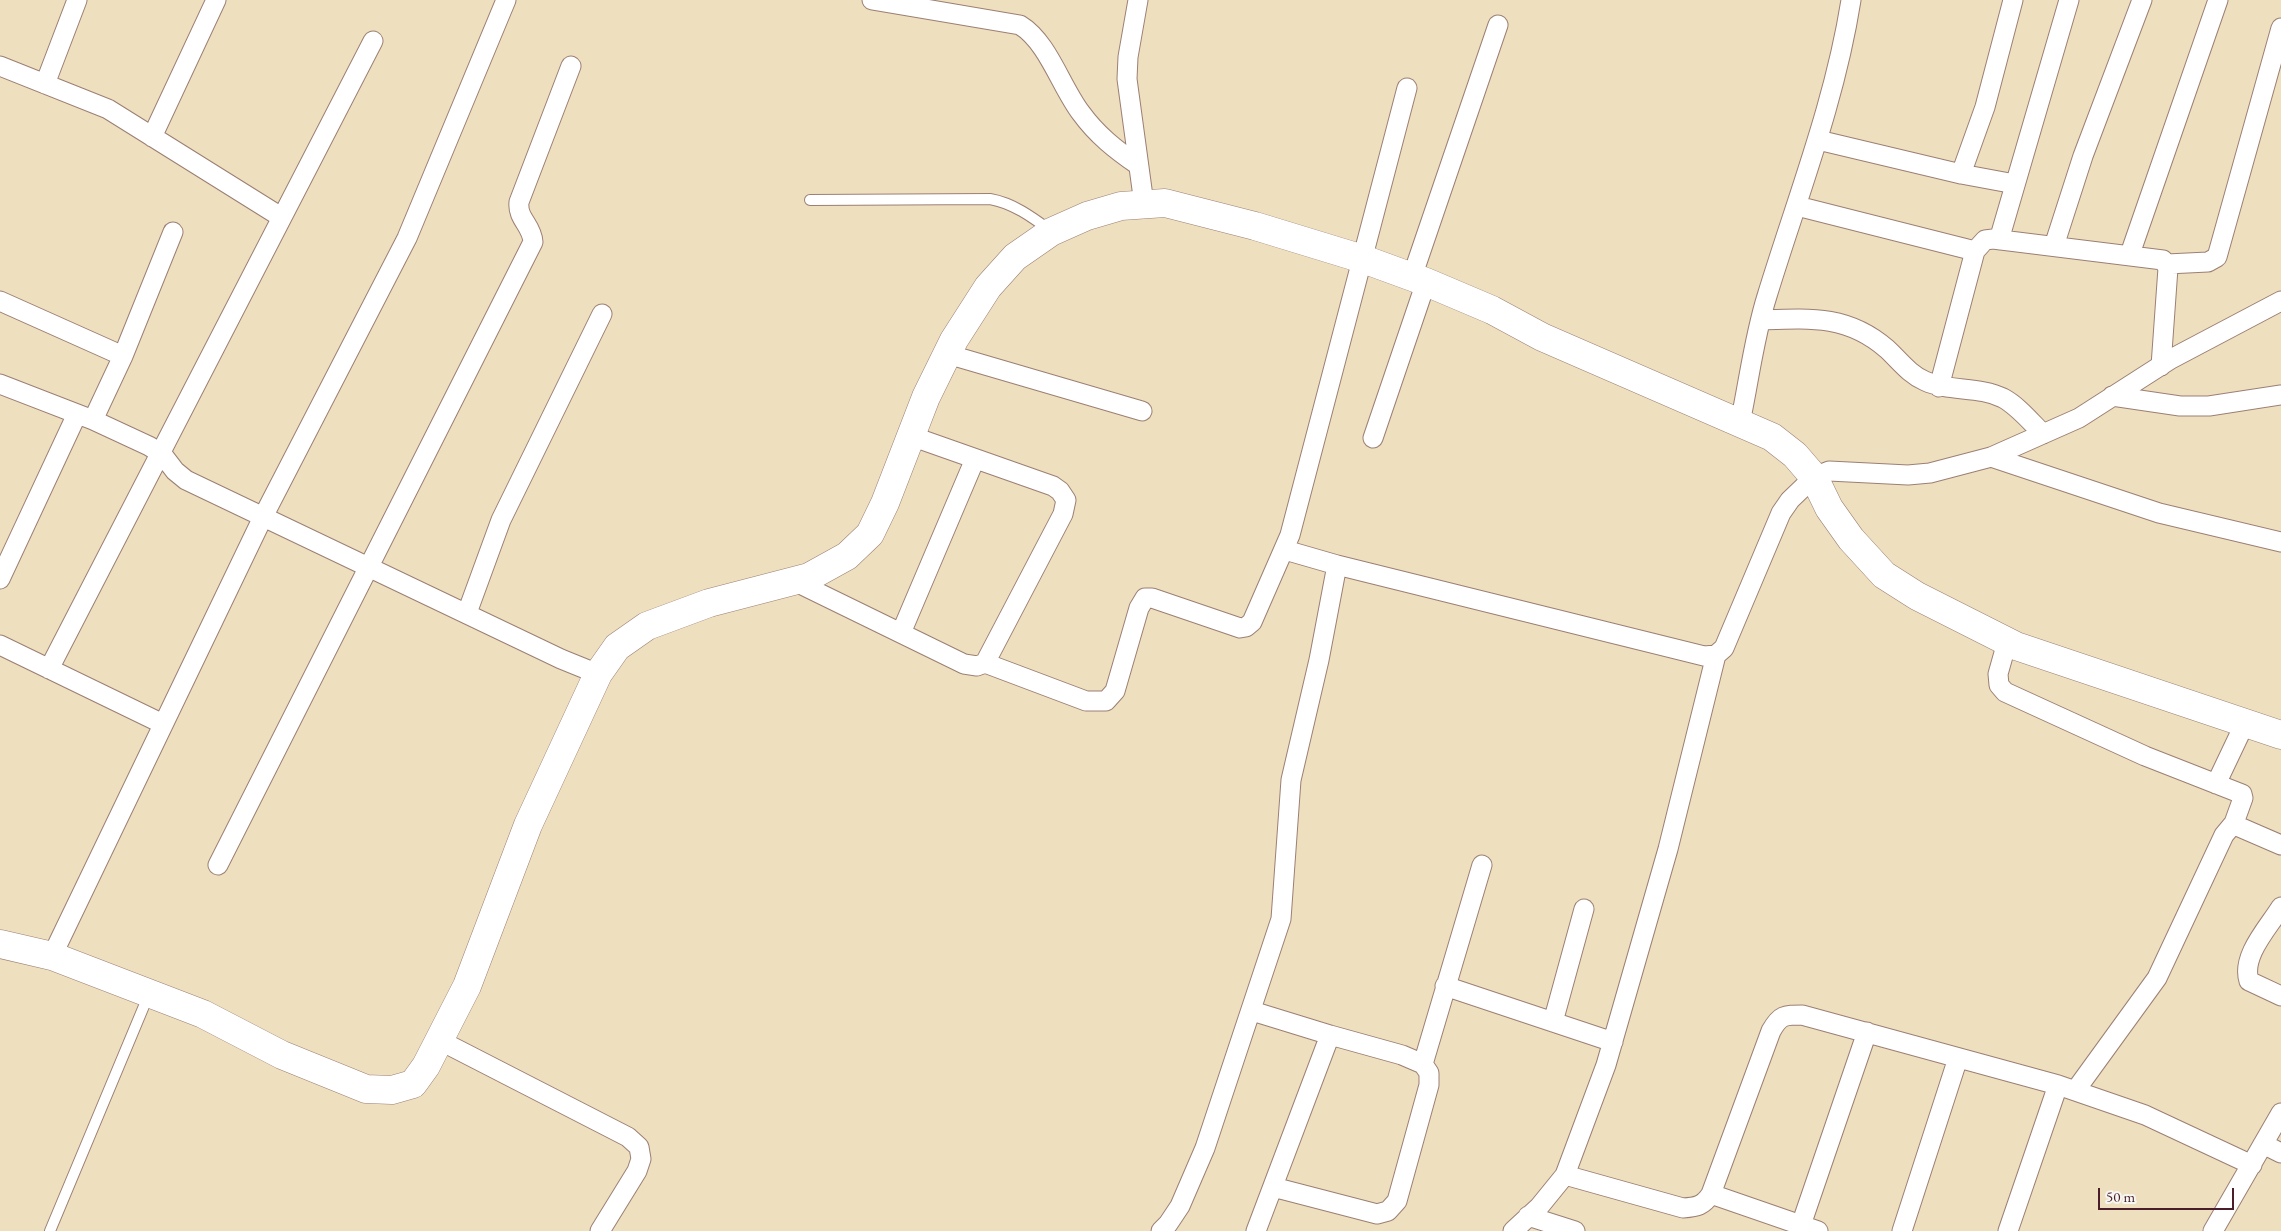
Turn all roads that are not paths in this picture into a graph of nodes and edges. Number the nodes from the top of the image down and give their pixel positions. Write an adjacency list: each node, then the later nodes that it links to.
1 (77, 0): 16 (street)
2 (216, 0): 18 (street)
3 (506, 0): 57 (street)
4 (872, 0): 20 (street)
5 (1138, 0): 20 (street)
6 (1851, 0): 19 (street)
7 (2013, 0): 21 (street)
8 (2068, 0): 22 (street)
9 (2142, 0): 30 (street)
10 (2218, 0): 32 (street)
11 (1498, 25): 35 (street)
12 (2281, 28): 34 (street)
13 (373, 41): 26 (street)
14 (0, 66): 16 (street)
15 (571, 66): 61 (street)
16 (45, 84): 18 (street)
17 (1407, 88): 33 (street)
18 (152, 137): 26 (street)
19 (1818, 140): 21 (street); 25 (street)
20 (1131, 160): 24 (street)
21 (1961, 174): 22 (street)
22 (2015, 184): 29 (street)
23 (810, 200): 28 (lane)
24 (1144, 204): 28 (street); 33 (street)
25 (1797, 206): 31 (street); 39 (street)
26 (281, 217): 53 (street)
27 (173, 232): 41 (street)
28 (1051, 232): 40 (street)
29 (1999, 240): 30 (street); 31 (street)
30 (2054, 246): 32 (street)
31 (1974, 251): 44 (street)
32 (2130, 254): 34 (street)
33 (1363, 259): 35 (street); 59 (street)
34 (2167, 264): 42 (street)
35 (1419, 279): 49 (street); 52 (street)
36 (0, 301): 41 (street)
37 (2281, 301): 42 (street)
38 (602, 314): 64 (street)
39 (1761, 320): 44 (street); 49 (street)
40 (947, 354): 47 (street); 51 (street)
41 (123, 356): 48 (street)
42 (2161, 366): 46 (street)
43 (0, 384): 48 (street)
44 (1938, 387): 50 (street)
45 (2281, 395): 46 (street)
46 (2112, 396): 50 (street)
47 (1142, 411)
48 (85, 417): 53 (street); 62 (street)
49 (1740, 422): 56 (street)
50 (2043, 434): 54 (street)
51 (911, 436): 55 (street); 63 (street)
52 (1373, 438)
53 (162, 454): 57 (street); 70 (street)
54 (1991, 457): 56 (street); 58 (street)
55 (975, 459): 65 (street); 69 (street)
56 (1814, 477): 66 (street); 68 (street)
57 (263, 517): 61 (street); 73 (street)
58 (2281, 542)
59 (1284, 550): 60 (street); 69 (street)
60 (1338, 566): 68 (street); 87 (street)
61 (369, 568): 64 (street); 78 (street)
62 (0, 579)
63 (794, 581): 65 (street); 71 (street)
64 (467, 613): 71 (street)
65 (902, 633): 69 (street)
66 (2007, 642): 72 (street); 75 (street)
67 (0, 645): 70 (street)
68 (1716, 655): 92 (street)
69 (985, 663)
70 (49, 669): 73 (street)
71 (588, 671): 91 (street)
72 (2245, 723): 74 (street); 75 (street)
73 (163, 724): 83 (street)
74 (2281, 735)
75 (2216, 784): 76 (street)
76 (2234, 823): 77 (street); 95 (street)
77 (2281, 845)
78 (218, 865)
79 (1482, 865): 84 (street)
80 (2281, 907): 86 (street)
81 (1584, 909): 88 (street)
82 (0, 944): 83 (street)
83 (52, 956): 85 (street)
84 (1445, 986): 88 (street); 94 (street)
85 (150, 994): 91 (street); 105 (lane)
86 (2281, 996)
87 (1252, 1011): 90 (street); 107 (street)
88 (1553, 1022): 92 (street)
89 (1866, 1032): 93 (street); 102 (street); 104 (street)
90 (1330, 1036): 94 (street); 101 (street)
91 (439, 1040): 106 (street)
92 (1612, 1042): 100 (street)
93 (1958, 1058): 95 (street); 111 (street)
94 (1423, 1064): 101 (street)
95 (2067, 1088): 99 (street); 112 (street)
96 (2281, 1113): 97 (street)
97 (2263, 1144): 98 (street); 99 (street)
98 (2281, 1152)
99 (2252, 1164): 113 (street)
100 (1565, 1174): 102 (street); 103 (street)
101 (1273, 1187): 108 (street)
102 (1711, 1194): 104 (street)
103 (1528, 1216): 109 (street); 110 (street)
104 (1809, 1228)
105 (50, 1231)
106 (600, 1231)
107 (1162, 1231)
108 (1256, 1231)
109 (1512, 1231)
110 (1575, 1231)
111 (1902, 1231)
112 (2008, 1231)
113 (2213, 1231)

